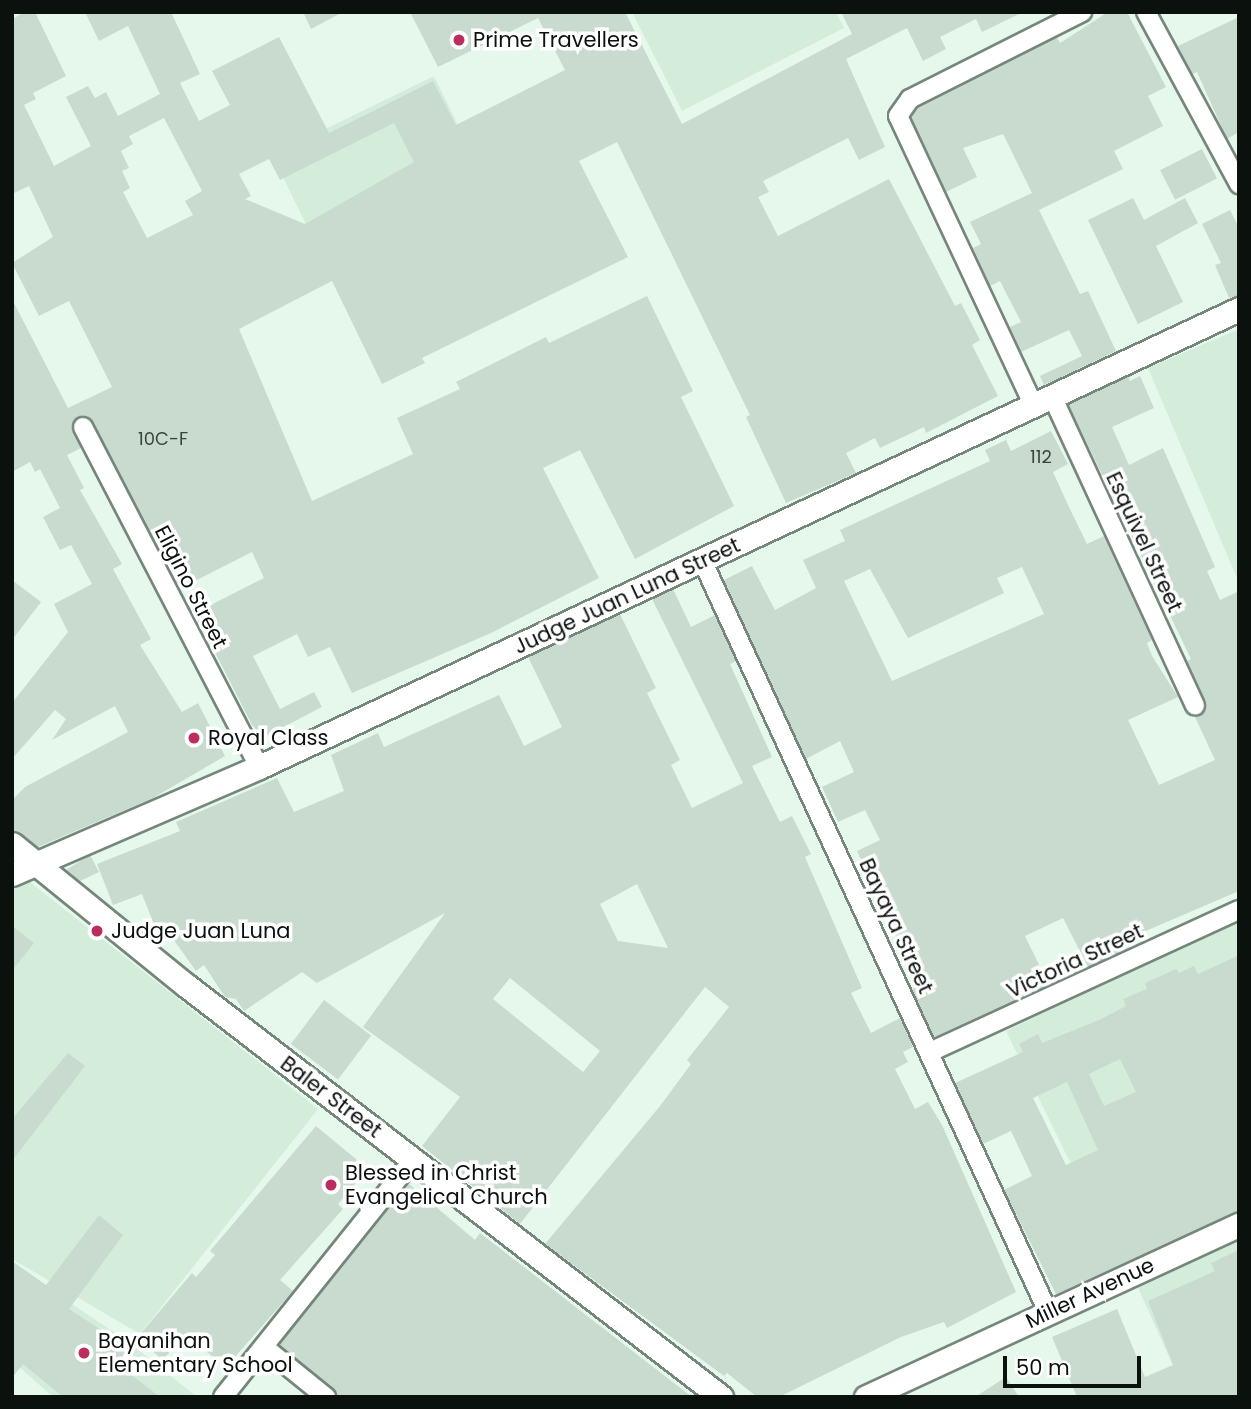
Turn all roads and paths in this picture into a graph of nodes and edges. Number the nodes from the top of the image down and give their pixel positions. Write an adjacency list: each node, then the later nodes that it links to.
1 (1082, 12): 5 (street, Esquivel Street)
2 (1146, 12): 3 (street)
3 (1239, 184)
4 (1239, 309): 5 (street, Judge Juan Luna Street)
5 (1043, 400): 7 (street, Judge Juan Luna Street); 8 (street, Esquivel Street)
6 (83, 427): 9 (street, Eligino Street)
7 (702, 560): 9 (street, Judge Juan Luna Street); 14 (street, Bayaya Street)
8 (1195, 706)
9 (259, 767): 11 (street, Judge Juan Luna Street)
10 (12, 844): 11 (street, Baler Street)
11 (34, 867): 12 (street, Judge Juan Luna Street); 15 (street, Baler Street)
12 (12, 874)
13 (1239, 910): 14 (street, Victoria Street)
14 (930, 1052): 17 (street, Bayaya Street)
15 (414, 1159): 18 (street); 21 (street, Baler Street)
16 (1239, 1225): 17 (street, Miller Avenue)
17 (1048, 1312): 22 (street, Miller Avenue)
18 (264, 1347): 19 (street); 20 (street)
19 (223, 1397)
20 (326, 1397)
21 (721, 1397)
22 (866, 1397)

